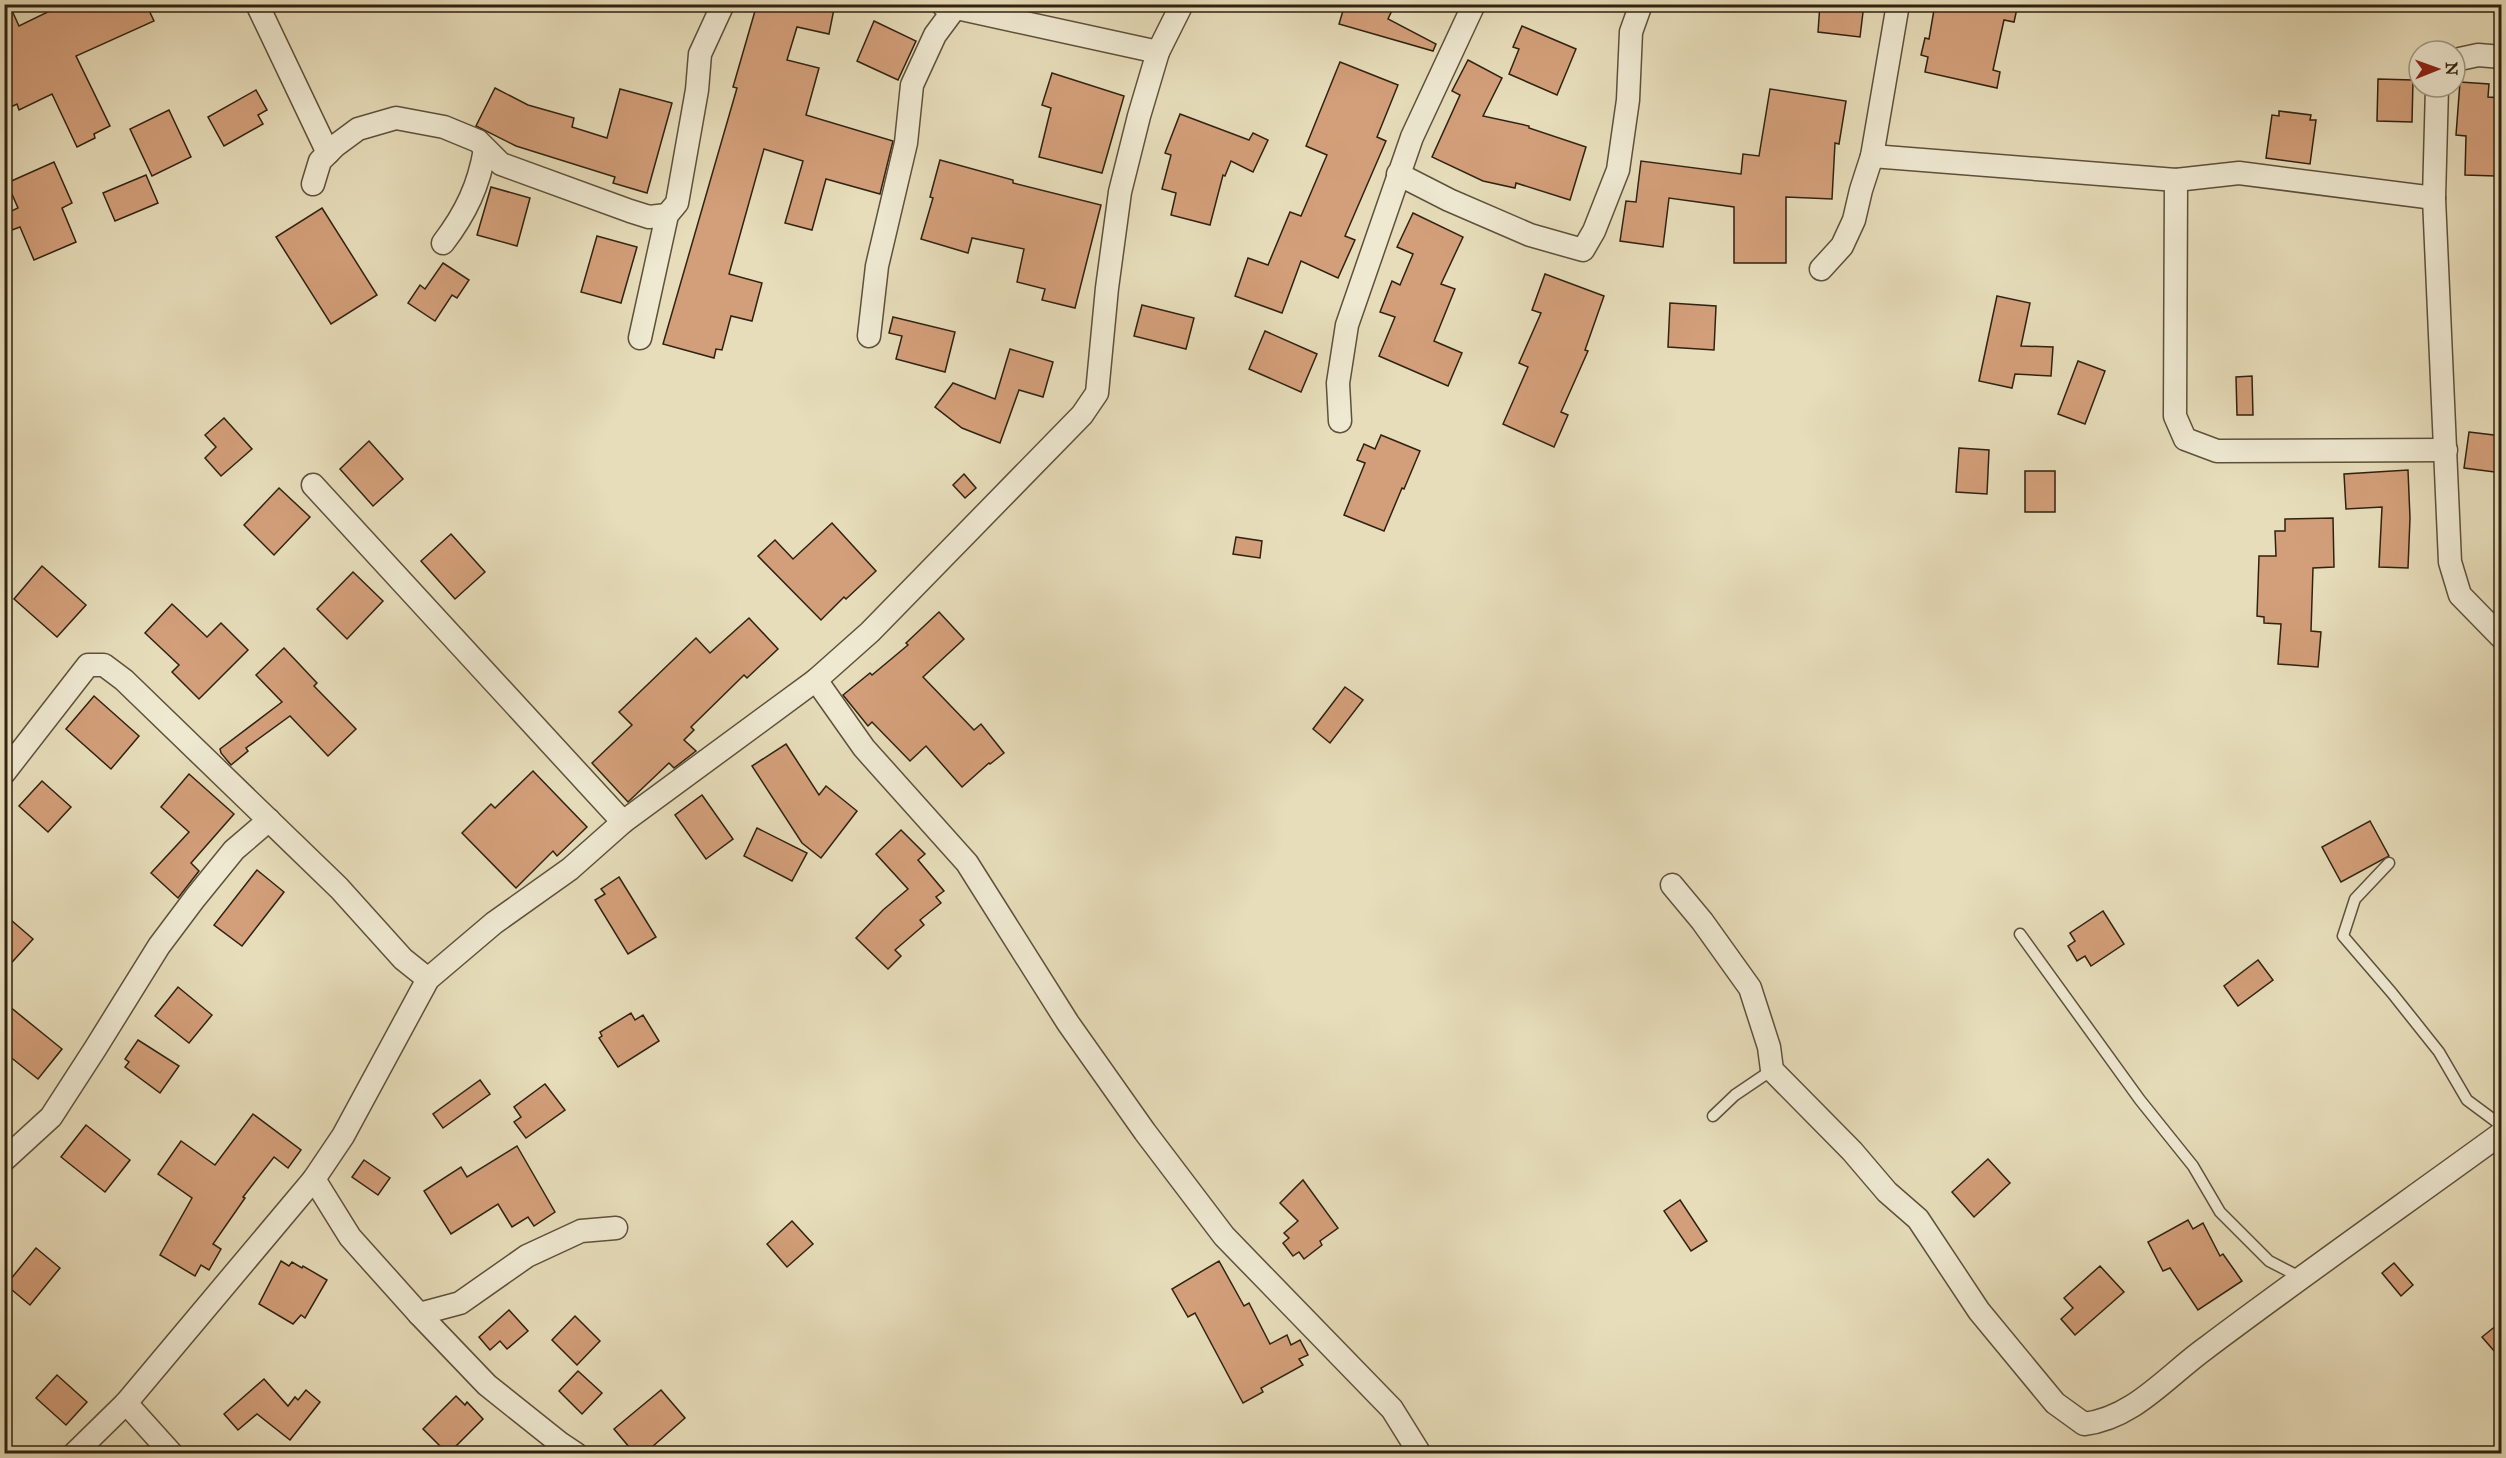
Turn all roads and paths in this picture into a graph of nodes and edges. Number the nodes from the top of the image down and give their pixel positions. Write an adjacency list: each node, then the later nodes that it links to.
1 (257, 4): 13 (street)
2 (723, 4): 19 (street)
3 (1182, 4): 8 (street)
4 (1474, 4): 15 (street)
5 (1641, 4): 15 (street)
6 (1898, 4): 14 (street)
7 (952, 6): 8 (street); 22 (street)
8 (1158, 52): 28 (street)
9 (2467, 57): 10 (street)
10 (2502, 57)
11 (2437, 99): 18 (street)
12 (485, 148): 13 (street); 19 (street); 20 (street)
13 (328, 153): 17 (street)
14 (1872, 156): 16 (street); 21 (street)
15 (1398, 174): 24 (street)
16 (2176, 180): 18 (street); 25 (street)
17 (313, 183)
18 (2434, 198): 25 (street)
19 (667, 215): 23 (street)
20 (443, 243)
21 (1821, 269)
22 (868, 336)
23 (640, 338)
24 (1340, 421)
25 (2446, 450): 27 (street)
26 (313, 485): 31 (street)
27 (2502, 638)
28 (816, 680): 31 (street); 49 (street)
29 (4, 773): 30 (street)
30 (269, 820): 35 (street); 40 (street)
31 (623, 822): 35 (street)
32 (2389, 862): 38 (lane)
33 (1672, 885): 36 (street)
34 (2020, 934): 43 (lane)
35 (428, 979): 41 (street)
36 (1772, 1070): 37 (lane); 43 (street)
37 (1713, 1116)
38 (2502, 1126)
39 (2502, 1133): 43 (street)
40 (4, 1160)
41 (314, 1179): 44 (street); 45 (street)
42 (616, 1228): 44 (street)
43 (2302, 1278)
44 (419, 1314): 48 (street)
45 (126, 1403): 46 (street); 47 (street)
46 (74, 1454)
47 (172, 1454)
48 (576, 1454)
49 (1420, 1454)

